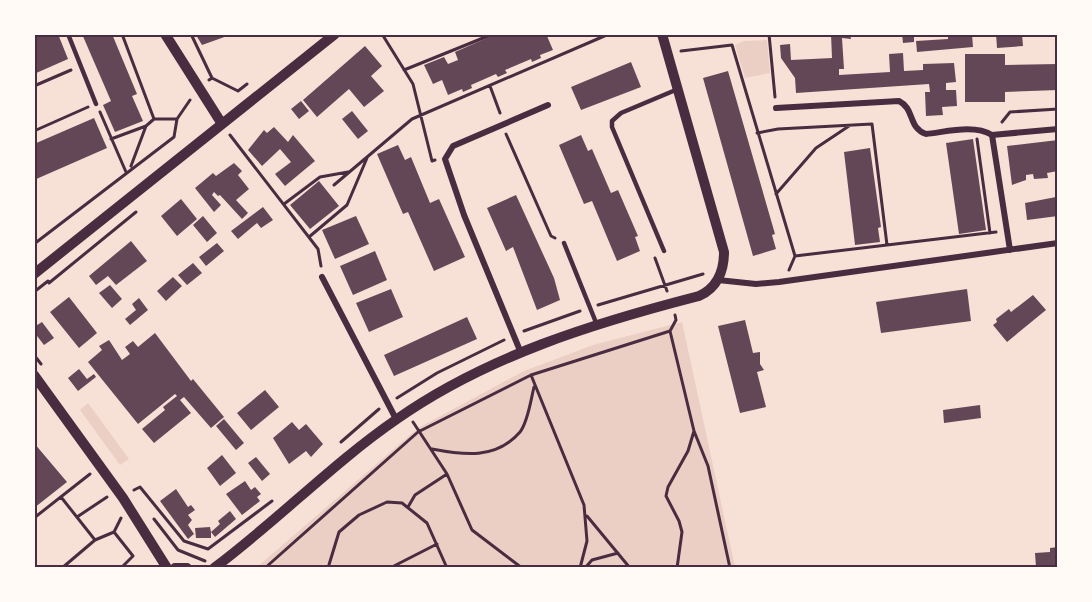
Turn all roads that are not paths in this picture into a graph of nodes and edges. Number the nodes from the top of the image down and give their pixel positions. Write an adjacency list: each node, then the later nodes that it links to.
1 (68, 34): 6 (lane)
2 (165, 34): 9 (street)
3 (335, 34): 9 (street)
4 (662, 34): 5 (street)
5 (678, 89): 15 (lane); 18 (street)
6 (96, 104)
7 (548, 105): 20 (street)
8 (776, 108): 11 (street)
9 (222, 124): 16 (street)
10 (1058, 129): 11 (street)
11 (992, 135): 14 (street)
12 (564, 243): 19 (lane)
13 (1058, 243): 14 (street)
14 (1010, 249): 18 (street)
15 (664, 251)
16 (34, 274)
17 (322, 277): 22 (street)
18 (718, 280): 19 (street)
19 (597, 325): 20 (street)
20 (521, 352): 22 (street)
21 (34, 375): 23 (street)
22 (396, 419): 26 (street)
23 (167, 567)
24 (175, 567): 25 (street)
25 (187, 567)
26 (214, 567)

